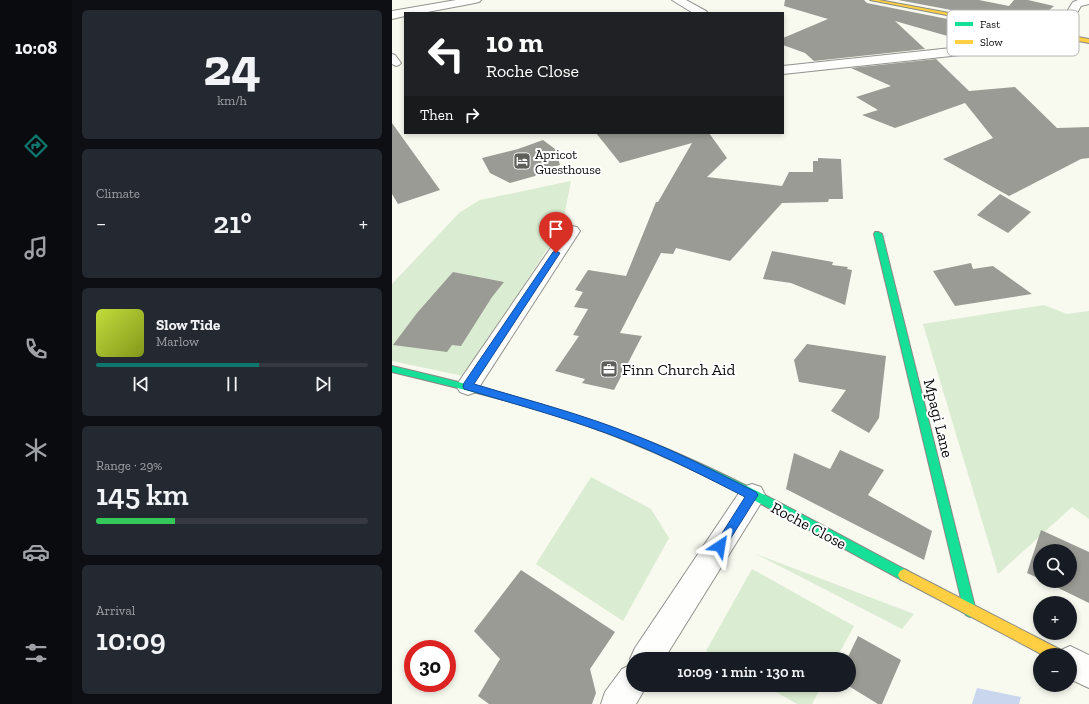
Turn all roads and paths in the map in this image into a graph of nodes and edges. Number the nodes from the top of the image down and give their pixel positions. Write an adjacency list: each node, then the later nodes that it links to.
1 (678, 0): 8 (street)
2 (872, 0): 10 (street)
3 (472, 1): 6 (street); 7 (street)
4 (1086, 2): 5 (street)
5 (1073, 10)
6 (409, 12)
7 (480, 12)
8 (700, 12)
9 (404, 13): 11 (street)
10 (947, 14)
11 (392, 15)
12 (1079, 39): 13 (street)
13 (1089, 41)
14 (947, 52): 15 (street)
15 (784, 70)
16 (571, 231): 19 (street)
17 (878, 234): 21 (street, Mpagi Lane)
18 (392, 369): 19 (street, Roche Close)
19 (468, 386): 20 (street, Roche Close)
20 (752, 495): 21 (street, Roche Close); 23 (street)
21 (970, 611): 22 (street, Roche Close)
22 (1042, 648)
23 (651, 652)
24 (1077, 666): 25 (street)
25 (1089, 672)
26 (626, 690): 27 (street)
27 (617, 704)

